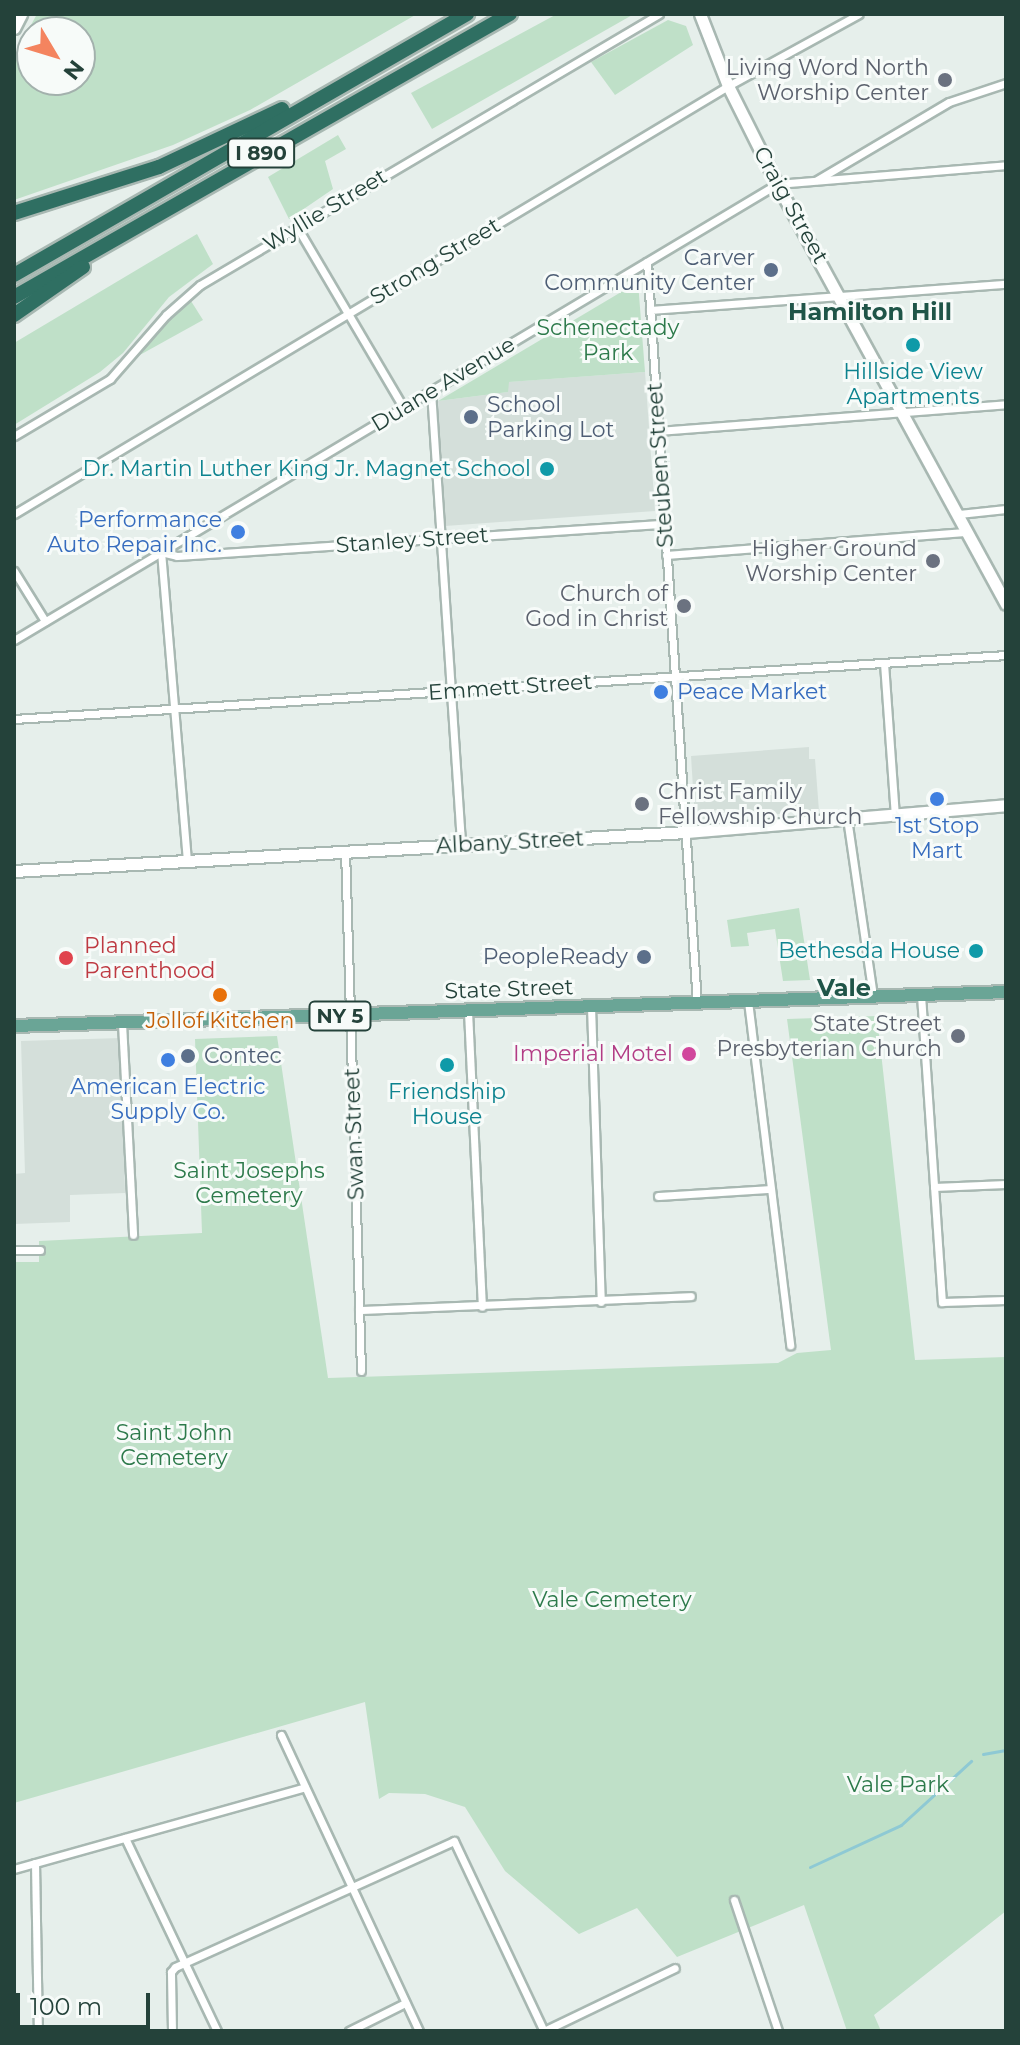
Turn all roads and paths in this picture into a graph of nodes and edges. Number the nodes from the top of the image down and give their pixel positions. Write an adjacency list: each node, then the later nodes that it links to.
1 (21, 14): 7 (street)
2 (467, 14): 8 (highway, I 890)
3 (510, 14): 12 (highway, I 890)
4 (659, 14): 16 (street, Wyllie Street)
5 (700, 14): 10 (street, Craig Street)
6 (859, 14): 10 (street, Strong Street)
7 (14, 28)
8 (348, 80): 15 (highway); 18 (highway, I 890)
9 (1006, 83): 13 (street, Duane Avenue)
10 (728, 86): 14 (street, Craig Street); 23 (street, Strong Street)
11 (1006, 165): 13 (street)
12 (222, 176): 20 (highway, I 890); 24 (highway)
13 (815, 181): 14 (street, Duane Avenue)
14 (777, 184): 17 (street, Duane Avenue); 21 (street, Craig Street)
15 (14, 213)
16 (297, 227): 23 (street); 30 (street, Wyllie Street)
17 (647, 262): 22 (street, Steuben Street); 25 (street, Duane Avenue)
18 (14, 275)
19 (1006, 284): 21 (street)
20 (14, 297)
21 (844, 299): 22 (street); 28 (street, Craig Street)
22 (650, 310): 29 (street, Steuben Street)
23 (348, 313): 27 (street); 32 (street, Strong Street)
24 (14, 315)
25 (431, 391): 27 (street, Duane Avenue); 36 (street)
26 (1006, 404): 28 (street)
27 (403, 407): 37 (street, Duane Avenue)
28 (905, 413): 29 (street); 33 (street, Craig Street)
29 (658, 431): 34 (street, Steuben Street)
30 (14, 436)
31 (1006, 509): 33 (street)
32 (14, 514)
33 (959, 514): 35 (street, Craig Street)
34 (664, 524): 36 (street, Stanley Street); 38 (street, Steuben Street)
35 (968, 532): 38 (street); 40 (street, Craig Street)
36 (439, 538): 37 (street, Stanley Street); 46 (street)
37 (161, 552): 41 (street, Duane Avenue); 47 (street)
38 (666, 555): 45 (street, Steuben Street)
39 (14, 571): 41 (street)
40 (1006, 604)
41 (45, 621): 42 (street, Duane Avenue)
42 (14, 640)
43 (1006, 655): 44 (street, Emmett Street)
44 (884, 663): 45 (street, Emmett Street); 50 (street)
45 (674, 676): 46 (street, Emmett Street); 52 (street, Steuben Street)
46 (449, 691): 47 (street, Emmett Street); 53 (street)
47 (175, 710): 48 (street, Emmett Street); 55 (street)
48 (14, 719)
49 (1006, 805): 50 (street, Albany Street)
50 (895, 815): 51 (street, Albany Street)
51 (847, 818): 52 (street, Albany Street); 59 (street)
52 (686, 832): 53 (street, Albany Street); 61 (street, Steuben Street)
53 (461, 845): 54 (street, Albany Street)
54 (345, 850): 55 (street, Albany Street); 64 (street, Swan Street)
55 (187, 861): 56 (street, Albany Street)
56 (14, 871)
57 (1006, 992): 58 (main road, State Street / NY 5)
58 (921, 995): 59 (main road, State Street / NY 5); 68 (street)
59 (873, 996): 60 (main road, State Street / NY 5)
60 (748, 1001): 61 (main road, State Street / NY 5); 69 (street)
61 (697, 1003): 62 (main road, State Street / NY 5)
62 (591, 1006): 63 (main road, State Street / NY 5); 76 (street)
63 (468, 1011): 64 (main road, State Street / NY 5); 77 (street)
64 (351, 1016): 65 (main road, State Street / NY 5); 78 (street, Swan Street)
65 (122, 1023): 66 (main road, State Street / NY 5); 71 (street)
66 (14, 1026)
67 (1006, 1184): 68 (street)
68 (934, 1187): 75 (street)
69 (768, 1189): 70 (street); 79 (street)
70 (658, 1196)
71 (133, 1235)
72 (14, 1250): 73 (street)
73 (40, 1250)
74 (691, 1296): 76 (street)
75 (1006, 1300)
76 (601, 1302): 77 (street)
77 (482, 1307): 78 (street)
78 (359, 1310): 80 (street, Swan Street)
79 (790, 1345)
80 (361, 1371)
81 (281, 1735): 82 (street)
82 (305, 1787): 83 (street); 86 (street)
83 (125, 1838): 84 (street); 88 (street)
84 (35, 1863): 85 (street); 91 (street)
85 (14, 1869)
86 (353, 1889): 88 (street); 90 (street); 96 (street)
87 (734, 1900): 97 (street)
88 (184, 1963): 92 (street); 93 (street)
89 (675, 1968): 96 (street)
90 (405, 2003): 94 (street); 95 (street)
91 (38, 2031)
92 (172, 2031)
93 (217, 2031)
94 (349, 2031)
95 (419, 2031)
96 (544, 2031)
97 (778, 2031)

